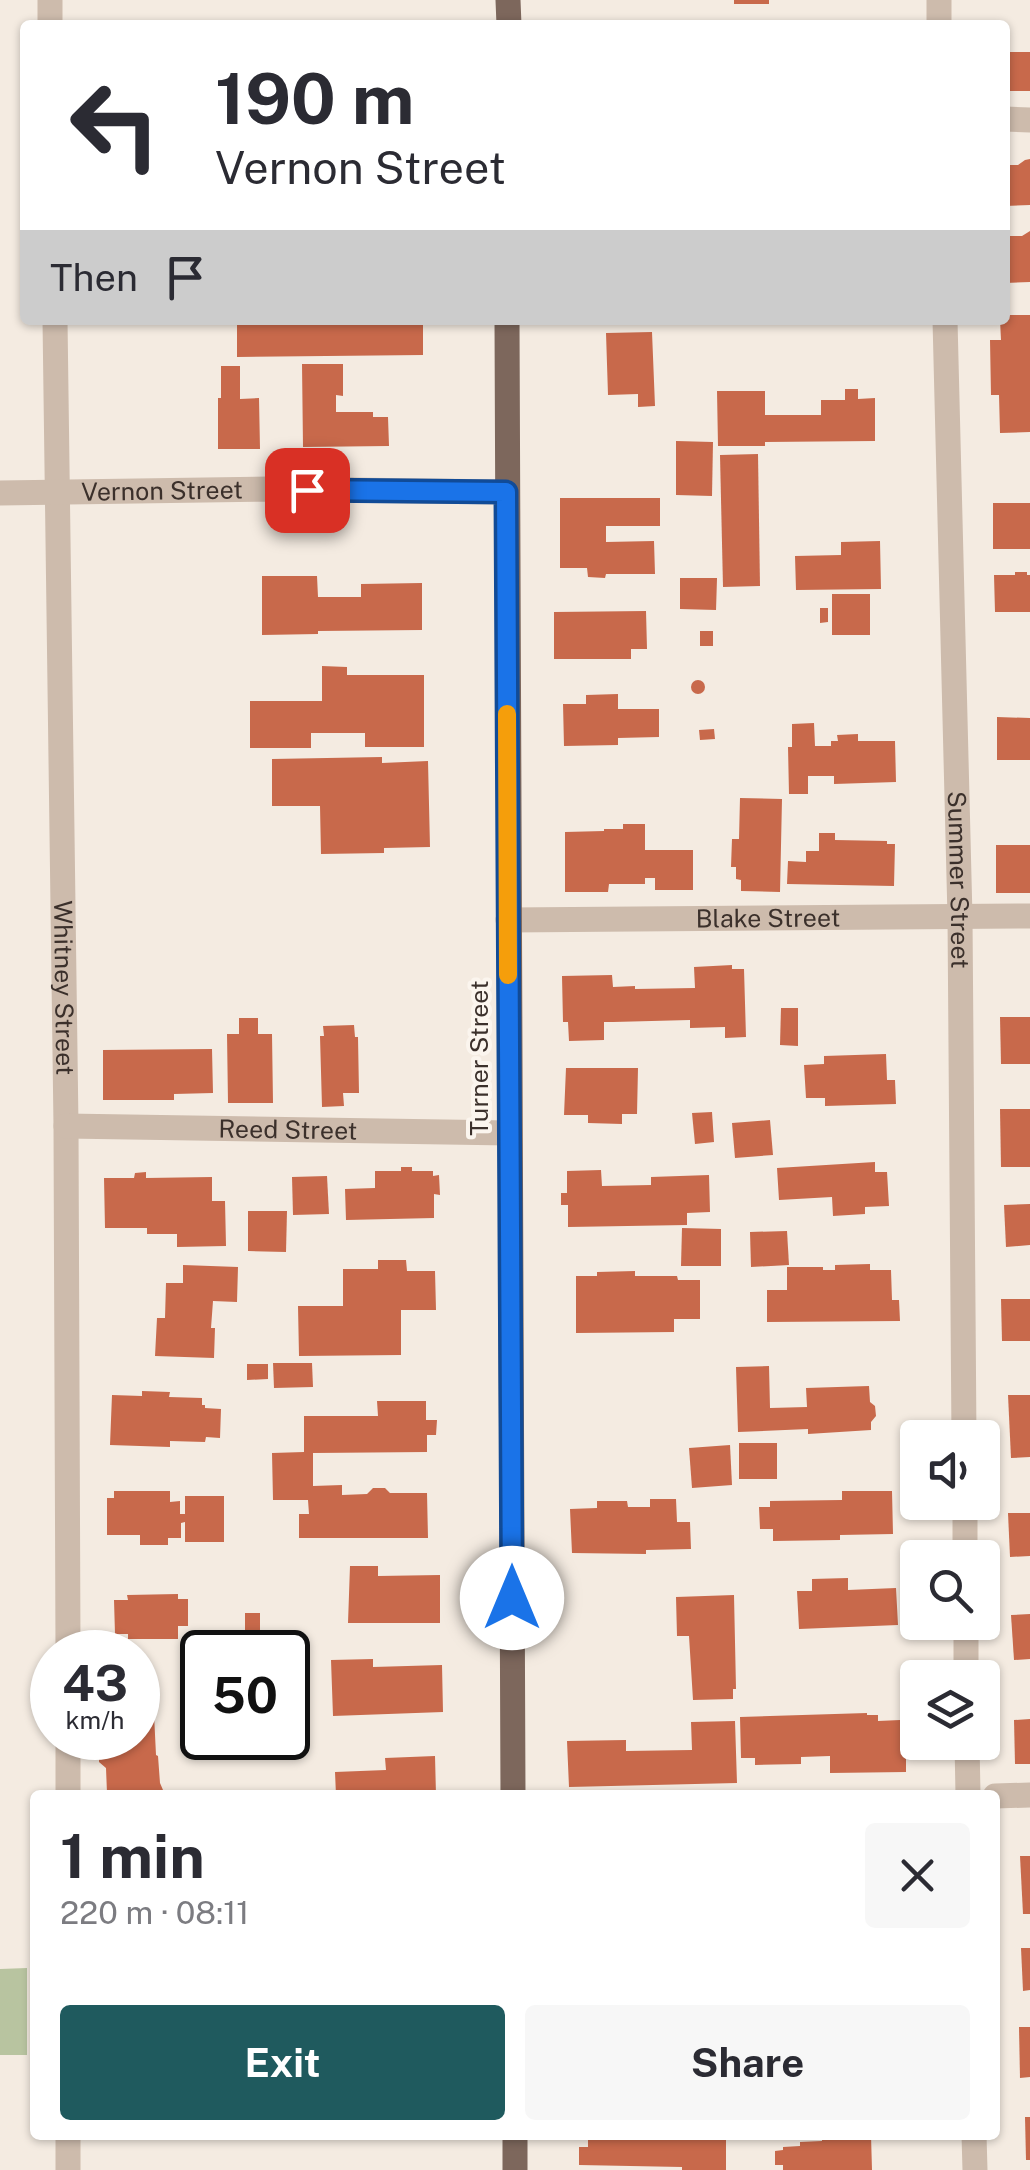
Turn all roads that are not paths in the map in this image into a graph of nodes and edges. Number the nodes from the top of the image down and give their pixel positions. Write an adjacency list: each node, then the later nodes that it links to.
1 (56, 325): 6 (street, Whitney Street)
2 (507, 325): 4 (main road, Turner Street)
3 (946, 325): 8 (street, Summer Street)
4 (506, 492): 6 (street, Vernon Street); 9 (main road, Turner Street)
5 (0, 493): 6 (street, Vernon Street)
6 (57, 493): 10 (street, Whitney Street)
7 (1030, 916): 8 (street, Blake Street)
8 (960, 917): 9 (street, Blake Street); 12 (street, Summer Street)
9 (508, 920): 11 (main road, Turner Street)
10 (66, 1126): 11 (street, Reed Street); 13 (street, Whitney Street)
11 (509, 1133): 17 (main road, Turner Street)
12 (964, 1420)
13 (68, 1630)
14 (68, 1760): 16 (street)
15 (967, 1760): 18 (street)
16 (68, 1790)
17 (513, 1790)
18 (968, 1790)
19 (1030, 1795): 20 (street)
20 (1000, 1796)
21 (68, 2140): 24 (street)
22 (515, 2140): 25 (main road)
23 (974, 2140): 26 (street)
24 (68, 2170)
25 (515, 2170)
26 (975, 2170)

